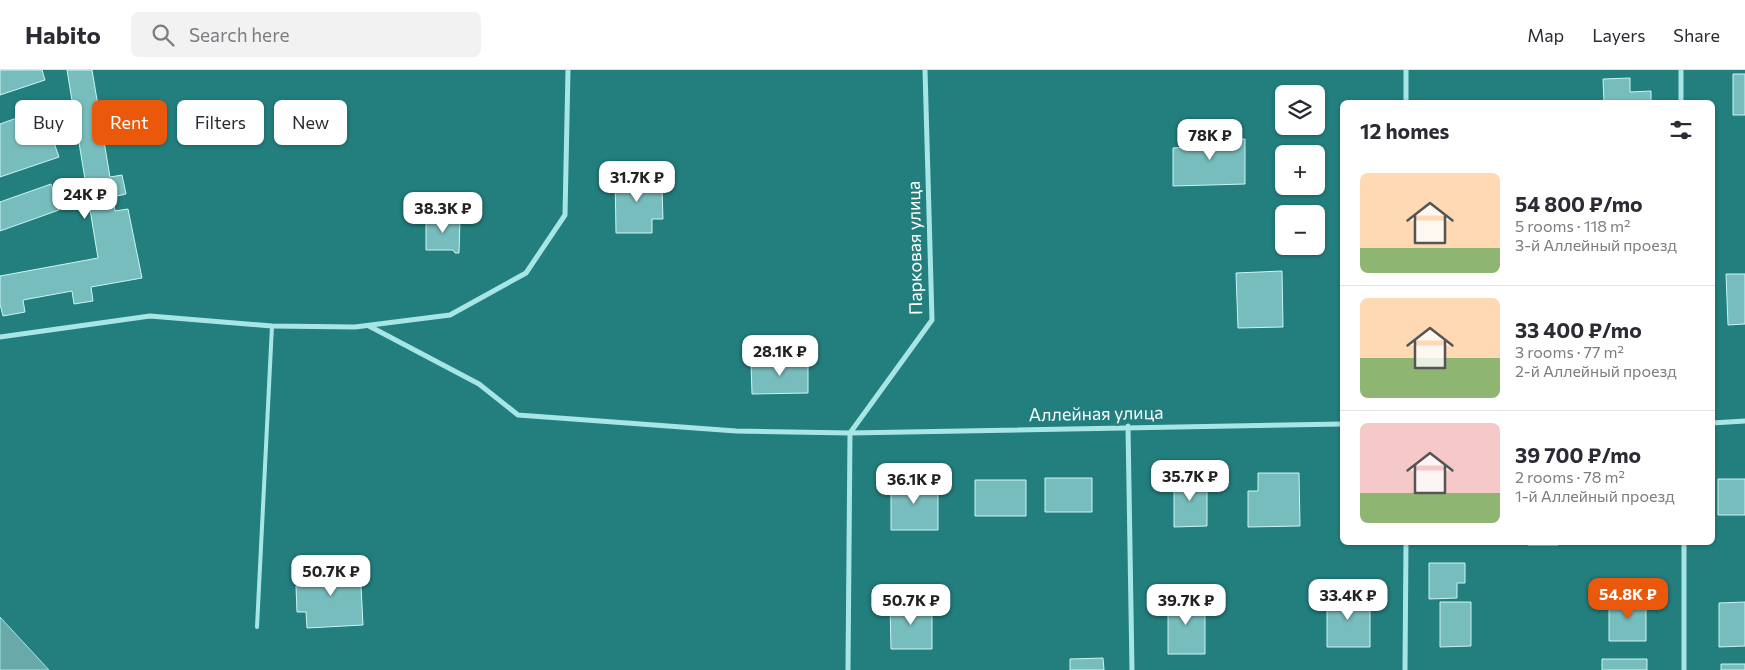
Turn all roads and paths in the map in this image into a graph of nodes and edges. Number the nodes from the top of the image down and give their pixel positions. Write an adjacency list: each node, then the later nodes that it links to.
1 (568, 70): 8 (street)
2 (925, 70): 14 (street, Парковая улица)
3 (1406, 70): 5 (street)
4 (1680, 70): 6 (street)
5 (1406, 100)
6 (1681, 100)
7 (272, 326): 8 (street); 9 (street); 17 (lane)
8 (369, 326): 14 (street, Аллейная улица)
9 (0, 338)
10 (1745, 421): 11 (street)
11 (1715, 423)
12 (1340, 424): 13 (street, Аллейная улица)
13 (1128, 426): 14 (street, Аллейная улица); 19 (street)
14 (850, 433): 18 (street)
15 (1406, 545): 20 (street)
16 (1684, 545): 21 (street)
17 (257, 627)
18 (848, 670)
19 (1132, 670)
20 (1405, 670)
21 (1684, 670)

